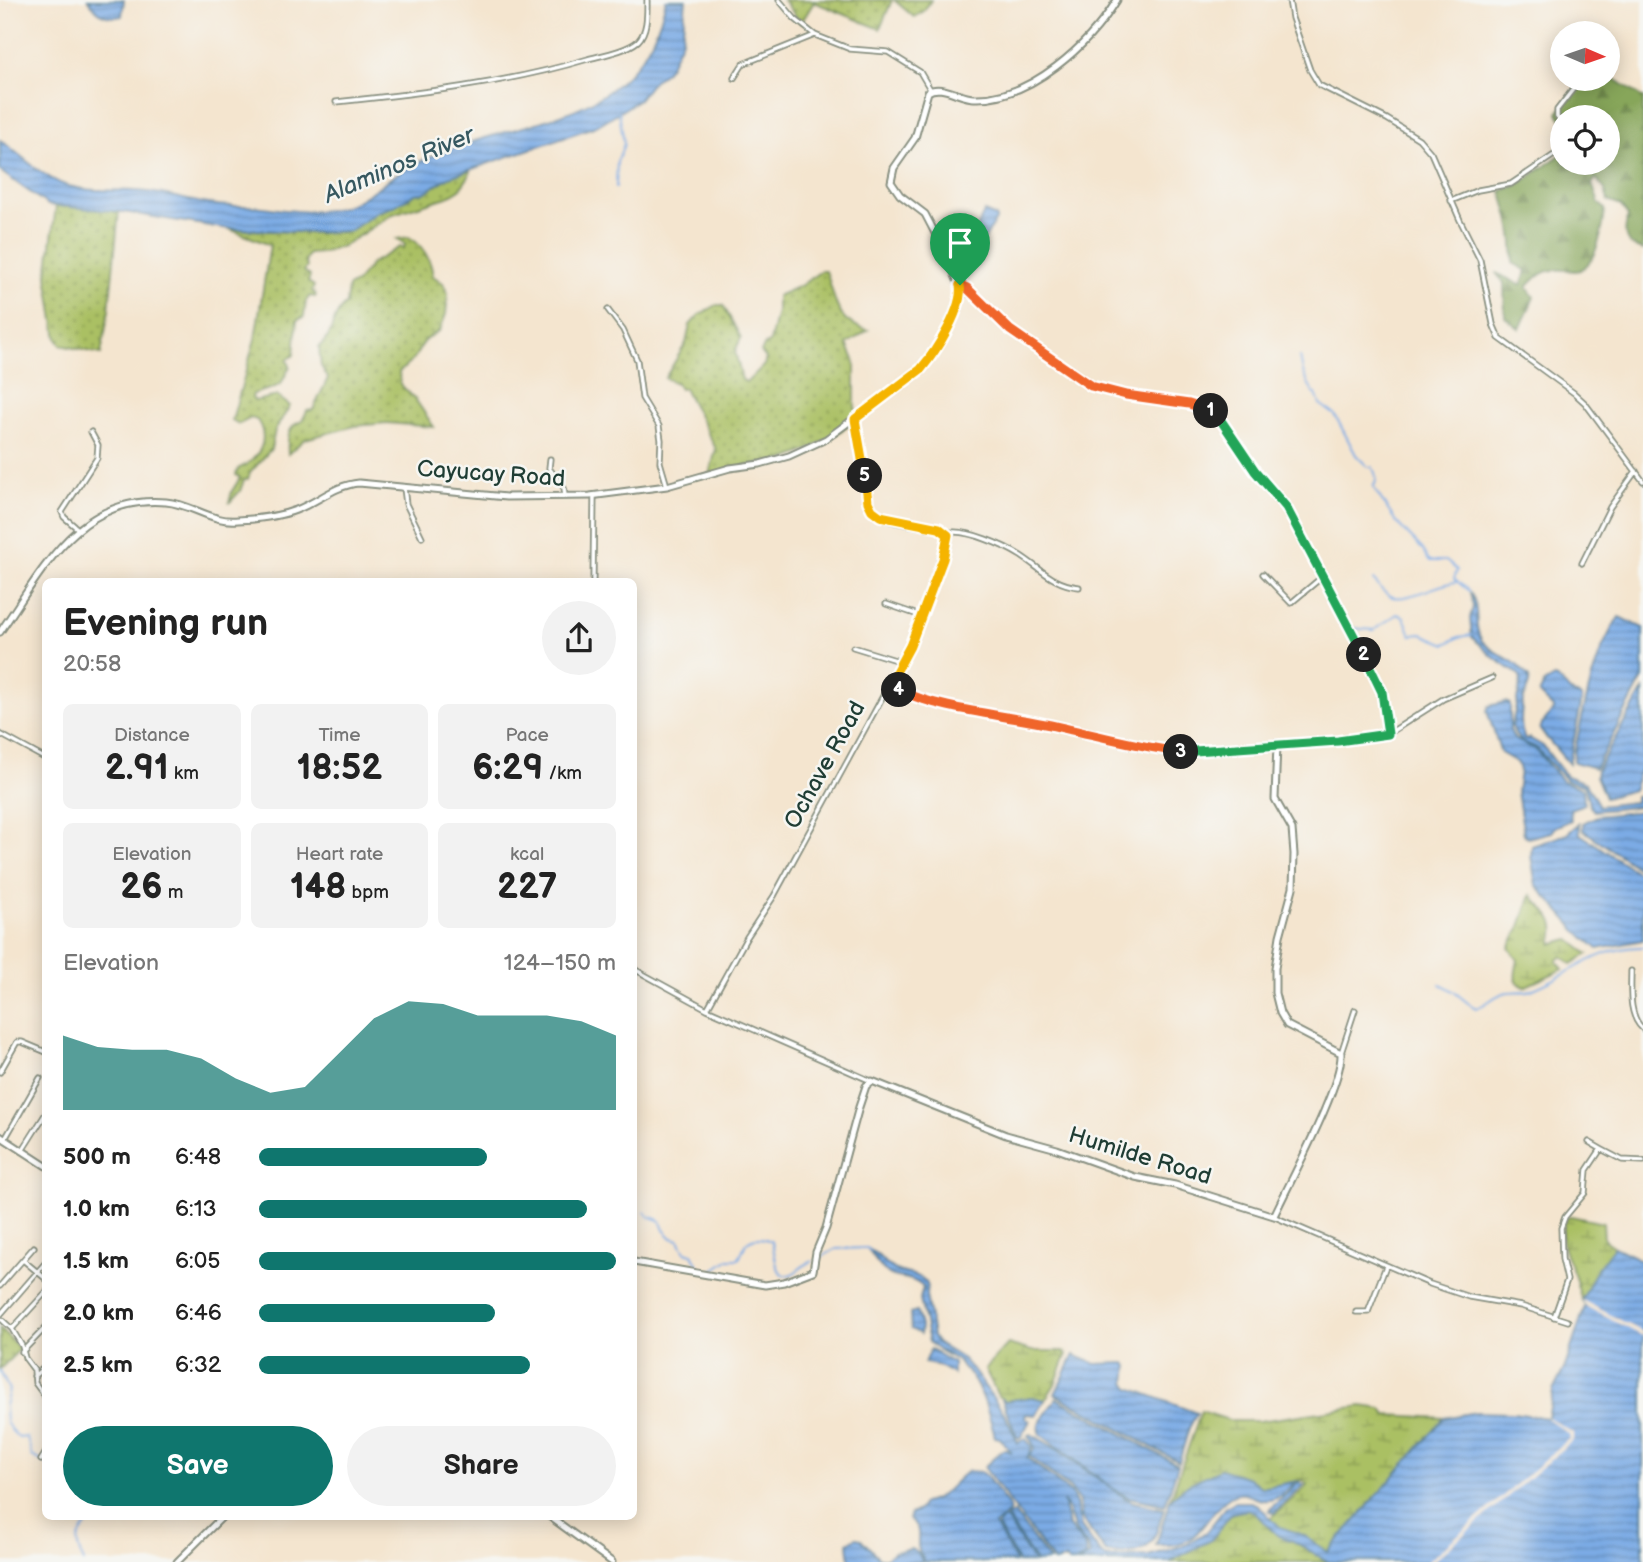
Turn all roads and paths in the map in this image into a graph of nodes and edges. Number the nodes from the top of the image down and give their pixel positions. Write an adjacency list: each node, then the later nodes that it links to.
1 (647, 0): 9 (street)
2 (779, 0): 5 (street)
3 (1117, 0): 7 (street)
4 (1289, 0): 12 (street)
5 (815, 35): 6 (street); 7 (street)
6 (734, 78)
7 (930, 89): 13 (street, Cayucay Road)
8 (1572, 91): 10 (street)
9 (336, 102)
10 (1561, 105)
11 (1550, 158): 12 (street)
12 (1451, 201): 20 (street)
13 (960, 285): 14 (street); 15 (street, Cayucay Road)
14 (971, 293): 15 (street); 31 (street)
15 (961, 296): 17 (street, Cayucay Road)
16 (608, 310): 23 (street)
17 (855, 419): 23 (street, Cayucay Road); 27 (street)
18 (91, 432): 26 (street)
19 (550, 459): 25 (street)
20 (1636, 471): 21 (street); 29 (street)
21 (1643, 481)
22 (404, 486): 25 (street, Cayucay Road); 26 (street, Cayucay Road); 28 (street)
23 (667, 486): 24 (street, Cayucay Road)
24 (594, 495): 25 (street, Cayucay Road); 32 (street)
25 (565, 498)
26 (78, 529): 36 (street, Cayucay Road)
27 (947, 533): 33 (street); 35 (street, Ochave Road)
28 (422, 537)
29 (1582, 563)
30 (1263, 574): 31 (street)
31 (1322, 577): 42 (street)
32 (593, 578)
33 (1079, 587)
34 (886, 604): 35 (street)
35 (921, 616): 38 (street, Ochave Road)
36 (0, 632)
37 (853, 647): 38 (street)
38 (902, 662): 40 (street, Ochave Road)
39 (1492, 678): 42 (street)
40 (889, 685): 43 (street); 47 (street, Ochave Road)
41 (0, 734): 44 (street)
42 (1388, 734): 43 (street)
43 (1277, 744): 51 (street)
44 (42, 757)
45 (637, 971): 47 (street, Humilde Road)
46 (1631, 971): 49 (street)
47 (707, 1009): 54 (street, Humilde Road)
48 (1355, 1010): 51 (street)
49 (1643, 1029)
50 (42, 1050): 52 (street)
51 (1341, 1053): 62 (street)
52 (0, 1072)
53 (40, 1078): 56 (street)
54 (871, 1082): 62 (street, Humilde Road); 65 (street)
55 (42, 1119): 59 (street)
56 (2, 1137): 59 (street)
57 (1589, 1142): 58 (street)
58 (1601, 1149): 60 (street); 74 (street)
59 (22, 1150): 61 (street)
60 (1643, 1161)
61 (42, 1163)
62 (1274, 1216): 67 (street, Humilde Road)
63 (34, 1247): 64 (street)
64 (23, 1260): 68 (street); 70 (street)
65 (637, 1263)
66 (42, 1266): 68 (street)
67 (1386, 1266): 72 (street); 74 (street, Humilde Road)
68 (37, 1272): 69 (street); 73 (street)
69 (42, 1276)
70 (0, 1286)
71 (42, 1296): 76 (street)
72 (1356, 1312)
73 (0, 1316): 76 (street)
74 (1554, 1317): 75 (street, Humilde Road)
75 (1568, 1321)
76 (12, 1329): 78 (street)
77 (42, 1330): 78 (street)
78 (22, 1352): 80 (street)
79 (42, 1369): 80 (street)
80 (33, 1377): 81 (street)
81 (42, 1393)
82 (219, 1520): 84 (street)
83 (554, 1520): 85 (street)
84 (177, 1562)
85 (612, 1562)

